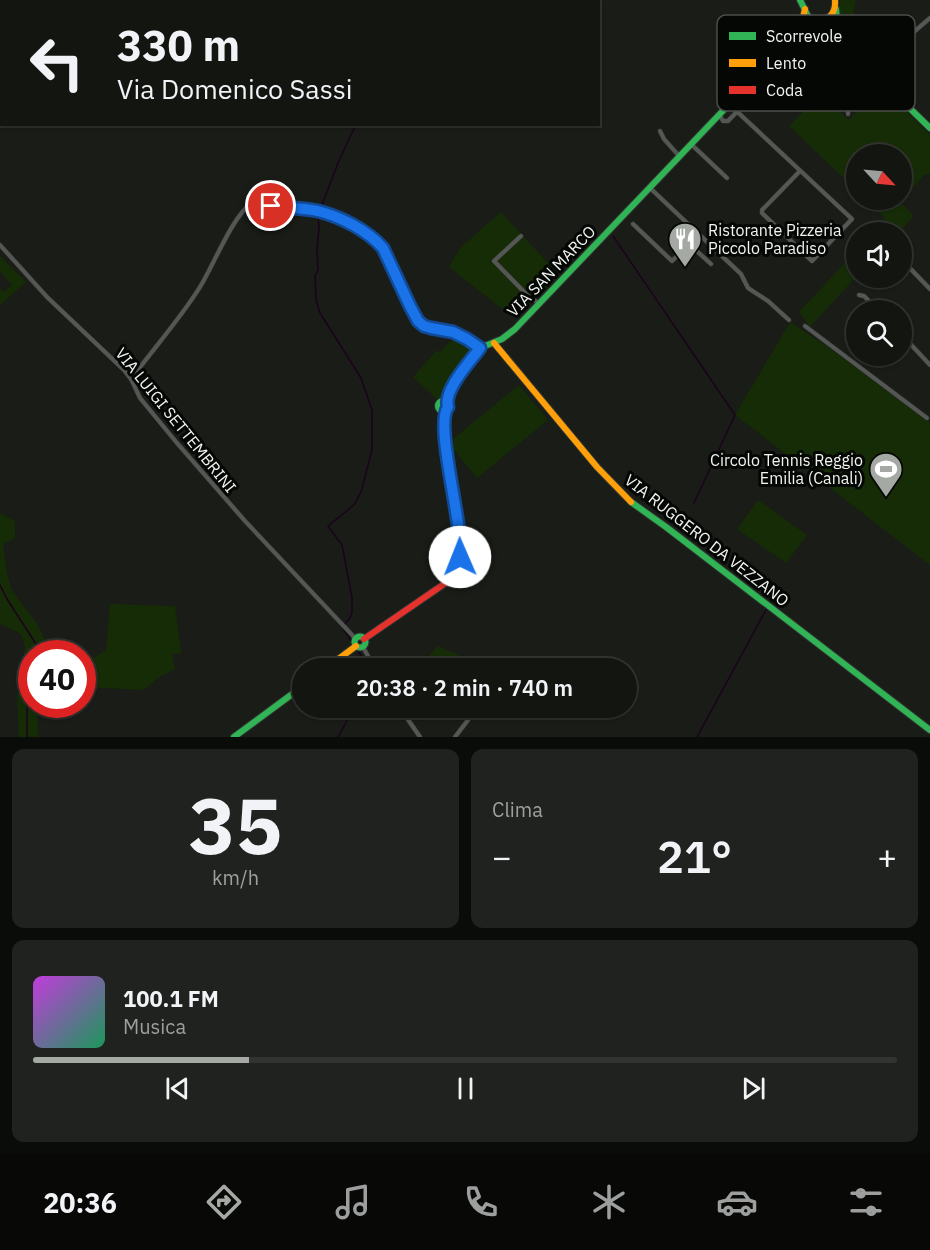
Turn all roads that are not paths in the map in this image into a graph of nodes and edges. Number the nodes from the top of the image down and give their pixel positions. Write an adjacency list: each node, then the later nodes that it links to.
1 (800, 0): 2 (street)
2 (805, 6)
3 (930, 18): 4 (street)
4 (915, 31)
5 (725, 111): 8 (street, VIA SAN MARCO)
6 (913, 111): 9 (street)
7 (737, 112): 8 (street); 13 (street)
8 (720, 116): 11 (street, VIA SAN MARCO)
9 (930, 128)
10 (660, 131): 12 (street)
11 (692, 145): 12 (street, VIA SAN MARCO); 14 (street)
12 (680, 157): 15 (street, VIA SAN MARCO)
13 (800, 171): 13 (street)
14 (727, 178)
15 (650, 188): 25 (street, VIA SAN MARCO); 27 (street)
16 (633, 224): 19 (street)
17 (521, 236): 23 (street)
18 (0, 245): 33 (street, VIA LUIGI SETTEMBRINI)
19 (711, 264)
20 (912, 270): 21 (street)
21 (930, 289)
22 (859, 295): 24 (street)
23 (530, 298): 25 (street); 26 (street)
24 (868, 300)
25 (539, 303): 29 (street, VIA SAN MARCO)
26 (514, 314)
27 (789, 320)
28 (805, 326): 34 (street)
29 (494, 343): 31 (street, VIA SAN MARCO); 43 (street, VIA RUGGERO DA VEZZANO)
30 (912, 346): 32 (street)
31 (480, 348): 33 (street); 36 (street)
32 (930, 365)
33 (131, 379): 35 (street, VIA LUIGI SETTEMBRINI)
34 (929, 418)
35 (356, 638): 36 (street); 37 (street)
36 (364, 639): 37 (street)
37 (357, 647): 38 (street); 39 (street)
38 (341, 658)
39 (366, 658)
40 (292, 694): 44 (street)
41 (407, 718): 45 (street)
42 (468, 718): 46 (street)
43 (930, 730)
44 (234, 737)
45 (420, 737)
46 (455, 737)

